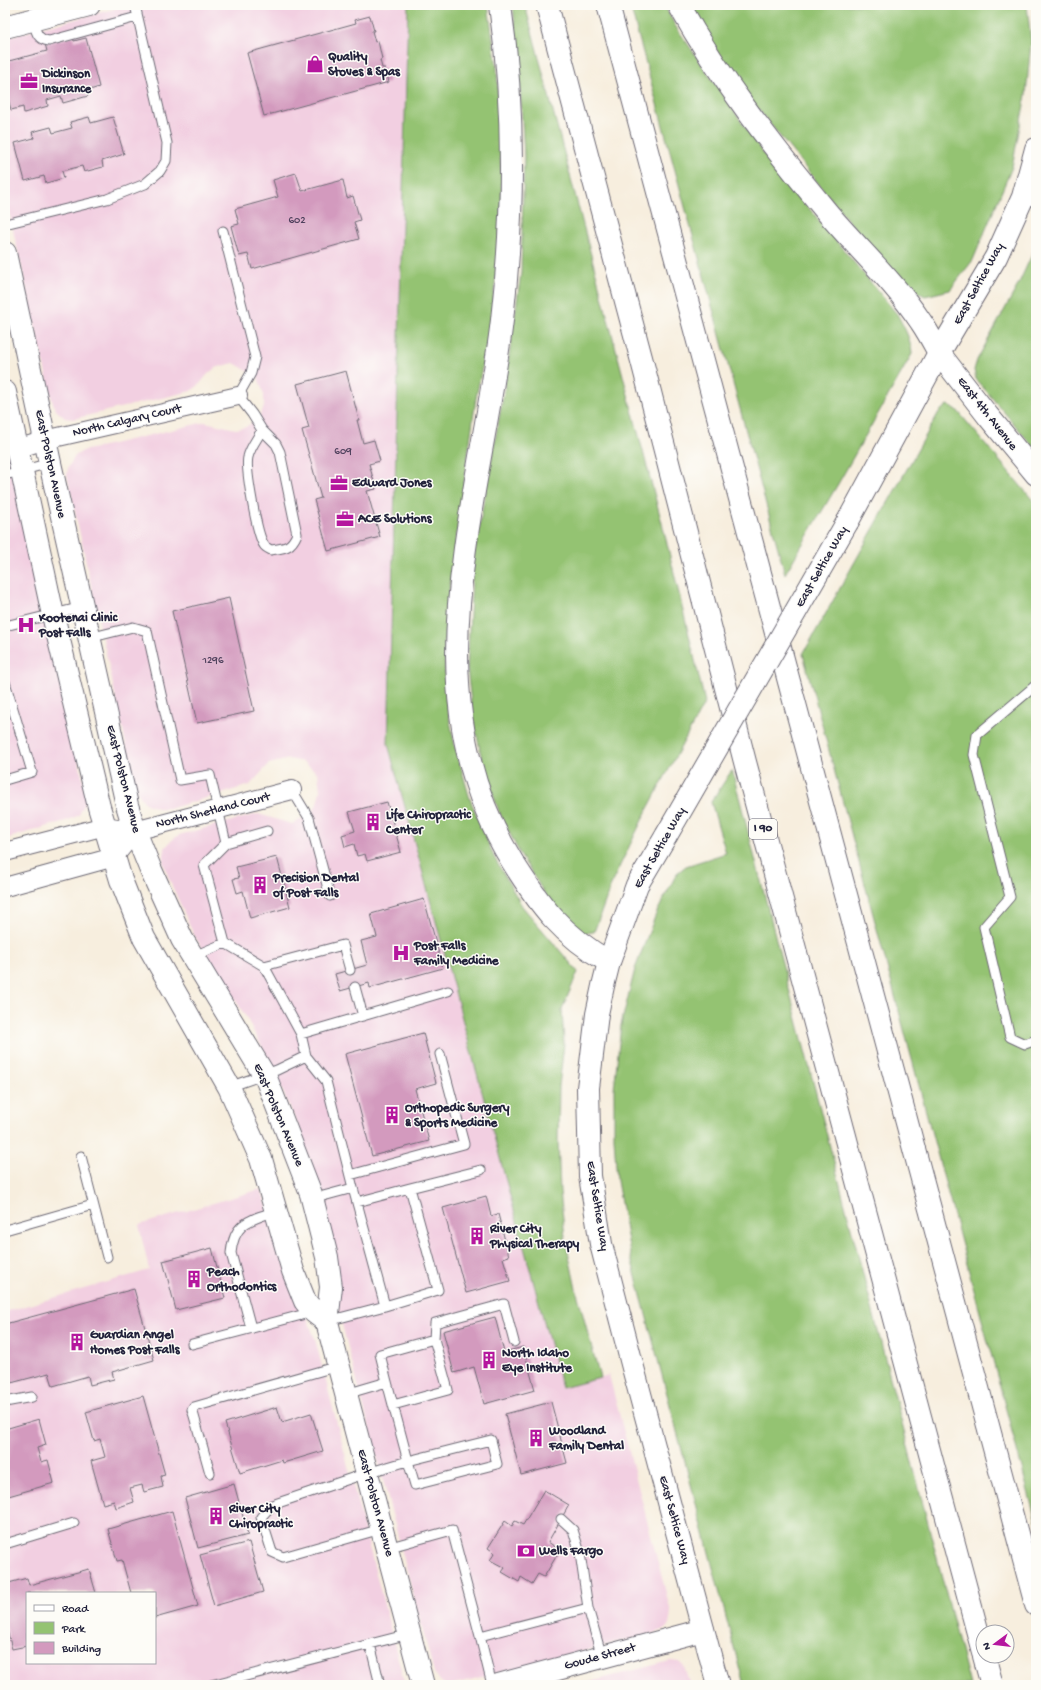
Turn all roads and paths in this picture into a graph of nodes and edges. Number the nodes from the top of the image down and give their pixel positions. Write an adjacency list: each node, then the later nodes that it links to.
1 (90, 5): 8 (main road)
2 (135, 5): 7 (lane)
3 (500, 5): 42 (main road)
4 (547, 5): 86 (main road, I 90)
5 (608, 5): 84 (main road)
6 (678, 5): 14 (main road, East 4th Avenue)
7 (137, 17): 8 (lane); 11 (lane)
8 (33, 20): 9 (main road)
9 (5, 27)
10 (1036, 149): 14 (main road, East Seltice Way)
11 (5, 224)
12 (222, 231): 16 (lane)
13 (5, 253): 18 (main road, East Polston Avenue)
14 (940, 353): 22 (main road, East 4th Avenue); 42 (main road, East Seltice Way, bridge)
15 (5, 392): 19 (main road, East Polston Avenue)
16 (238, 396): 17 (lane); 18 (street, North Calgary Court)
17 (262, 430): 17 (lane)
18 (45, 440): 19 (street, North Calgary Court); 20 (main road, East Polston Avenue)
19 (17, 449): 21 (main road, East Polston Avenue)
20 (50, 464): 21 (lane); 23 (main road, East Polston Avenue)
21 (14, 473): 24 (main road, East Polston Avenue)
22 (1036, 474)
23 (82, 607): 24 (lane); 26 (main road, East Polston Avenue)
24 (53, 615): 25 (lane); 32 (main road, East Polston Avenue)
25 (5, 626)
26 (89, 638): 31 (lane); 33 (main road, East Polston Avenue)
27 (5, 682): 29 (lane)
28 (1036, 685): 49 (lane)
29 (5, 780)
30 (292, 790): 31 (street, North Shetland Court); 39 (lane)
31 (217, 810): 33 (street, North Shetland Court); 35 (lane)
32 (105, 826): 33 (street); 36 (street); 37 (main road, East Polston Avenue)
33 (135, 831): 37 (street); 41 (main road, East Polston Avenue)
34 (267, 831): 35 (lane)
35 (226, 843): 40 (lane)
36 (5, 852)
37 (114, 857): 38 (street); 53 (main road, East Polston Avenue)
38 (5, 887)
39 (330, 896)
40 (224, 943): 41 (lane); 43 (lane)
41 (194, 956): 52 (main road, East Polston Avenue)
42 (609, 962): 87 (main road, East Seltice Way)
43 (264, 966): 44 (lane); 48 (lane)
44 (350, 970)
45 (355, 987): 47 (lane)
46 (448, 992): 47 (lane)
47 (363, 1016): 48 (lane)
48 (301, 1034): 51 (lane)
49 (1036, 1040)
50 (440, 1054): 56 (lane)
51 (306, 1056): 52 (lane); 56 (lane)
52 (264, 1075): 53 (lane); 59 (main road, East Polston Avenue)
53 (228, 1087): 62 (main road, East Polston Avenue)
54 (81, 1156): 61 (lane)
55 (481, 1170): 58 (lane)
56 (350, 1175): 57 (lane)
57 (353, 1188): 59 (lane); 60 (lane)
58 (410, 1188): 60 (lane); 65 (lane)
59 (312, 1199): 66 (main road, East Polston Avenue)
60 (357, 1202): 65 (lane)
61 (93, 1205): 63 (lane); 64 (lane)
62 (276, 1211): 66 (main road, East Polston Avenue); 67 (lane)
63 (5, 1230)
64 (107, 1257)
65 (385, 1306): 66 (lane)
66 (320, 1317): 67 (lane); 71 (main road, East Polston Avenue)
67 (251, 1328): 70 (lane)
68 (434, 1339): 69 (lane); 72 (lane); 76 (lane)
69 (514, 1342)
70 (192, 1344)
71 (338, 1366): 73 (main road, East Polston Avenue); 78 (lane)
72 (387, 1382): 73 (lane); 76 (lane)
73 (346, 1394): 79 (main road, East Polston Avenue)
74 (32, 1397): 75 (lane)
75 (5, 1402)
76 (393, 1405): 77 (lane)
77 (408, 1461): 77 (lane); 79 (lane)
78 (210, 1473)
79 (367, 1473): 82 (main road, East Polston Avenue); 82 (lane)
80 (561, 1519): 85 (lane)
81 (74, 1523): 83 (lane)
82 (384, 1538): 88 (main road, East Polston Avenue); 89 (lane)
83 (5, 1544)
84 (1036, 1605)
85 (588, 1608): 89 (lane); 91 (lane)
86 (976, 1624)
87 (703, 1630): 91 (main road, Goude Street); 97 (main road, East Seltice Way)
88 (409, 1634): 90 (lane); 96 (main road, East Polston Avenue)
89 (480, 1636): 93 (lane)
90 (370, 1644): 94 (lane); 95 (lane)
91 (602, 1657): 93 (main road, Goude Street)
92 (986, 1664): 98 (main road)
93 (504, 1684)
94 (211, 1685)
95 (380, 1685)
96 (422, 1685)
97 (718, 1685)
98 (992, 1685)

